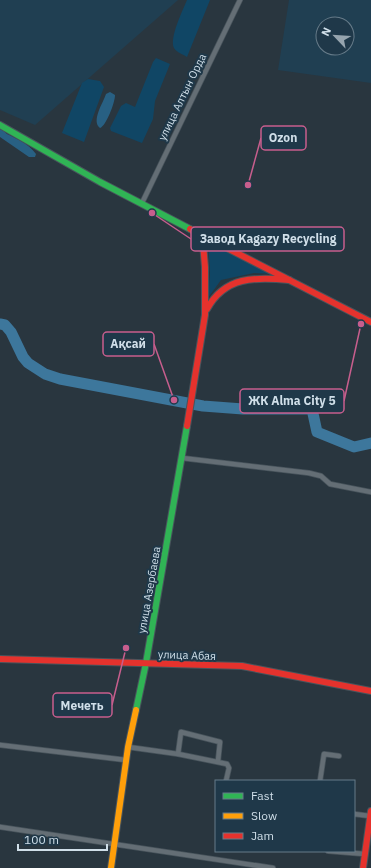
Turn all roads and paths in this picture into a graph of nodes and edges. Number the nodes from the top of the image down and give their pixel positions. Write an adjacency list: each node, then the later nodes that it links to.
1 (240, 0): 3 (street, улица Алтын Орда)
2 (0, 125): 3 (main road)
3 (142, 203): 4 (main road)
4 (199, 233): 5 (main road); 6 (main road, улица Азербаева)
5 (293, 281): 6 (main road, улица Азербаева); 7 (main road)
6 (205, 314): 8 (main road, улица Азербаева)
7 (371, 322)
8 (182, 458): 9 (street); 11 (main road, улица Азербаева)
9 (371, 492)
10 (0, 659): 11 (main road, улица Абая)
11 (146, 663): 12 (main road, улица Абая); 14 (main road, улица Азербаева)
12 (371, 691)
13 (0, 745): 17 (street)
14 (128, 747): 15 (street); 17 (main road, улица Азербаева)
15 (178, 754): 18 (street); 18 (street)
16 (339, 756): 20 (street)
17 (126, 760): 25 (main road, улица Азербаева)
18 (218, 761): 19 (street)
19 (226, 780)
20 (320, 780)
21 (355, 814): 22 (street)
22 (371, 814): 24 (main road)
23 (0, 827): 25 (street)
24 (369, 841): 27 (main road)
25 (114, 846): 28 (main road, улица Азербаева); 29 (street)
26 (340, 852): 27 (street)
27 (365, 854): 30 (main road)
28 (111, 868)
29 (273, 868)
30 (363, 868)

